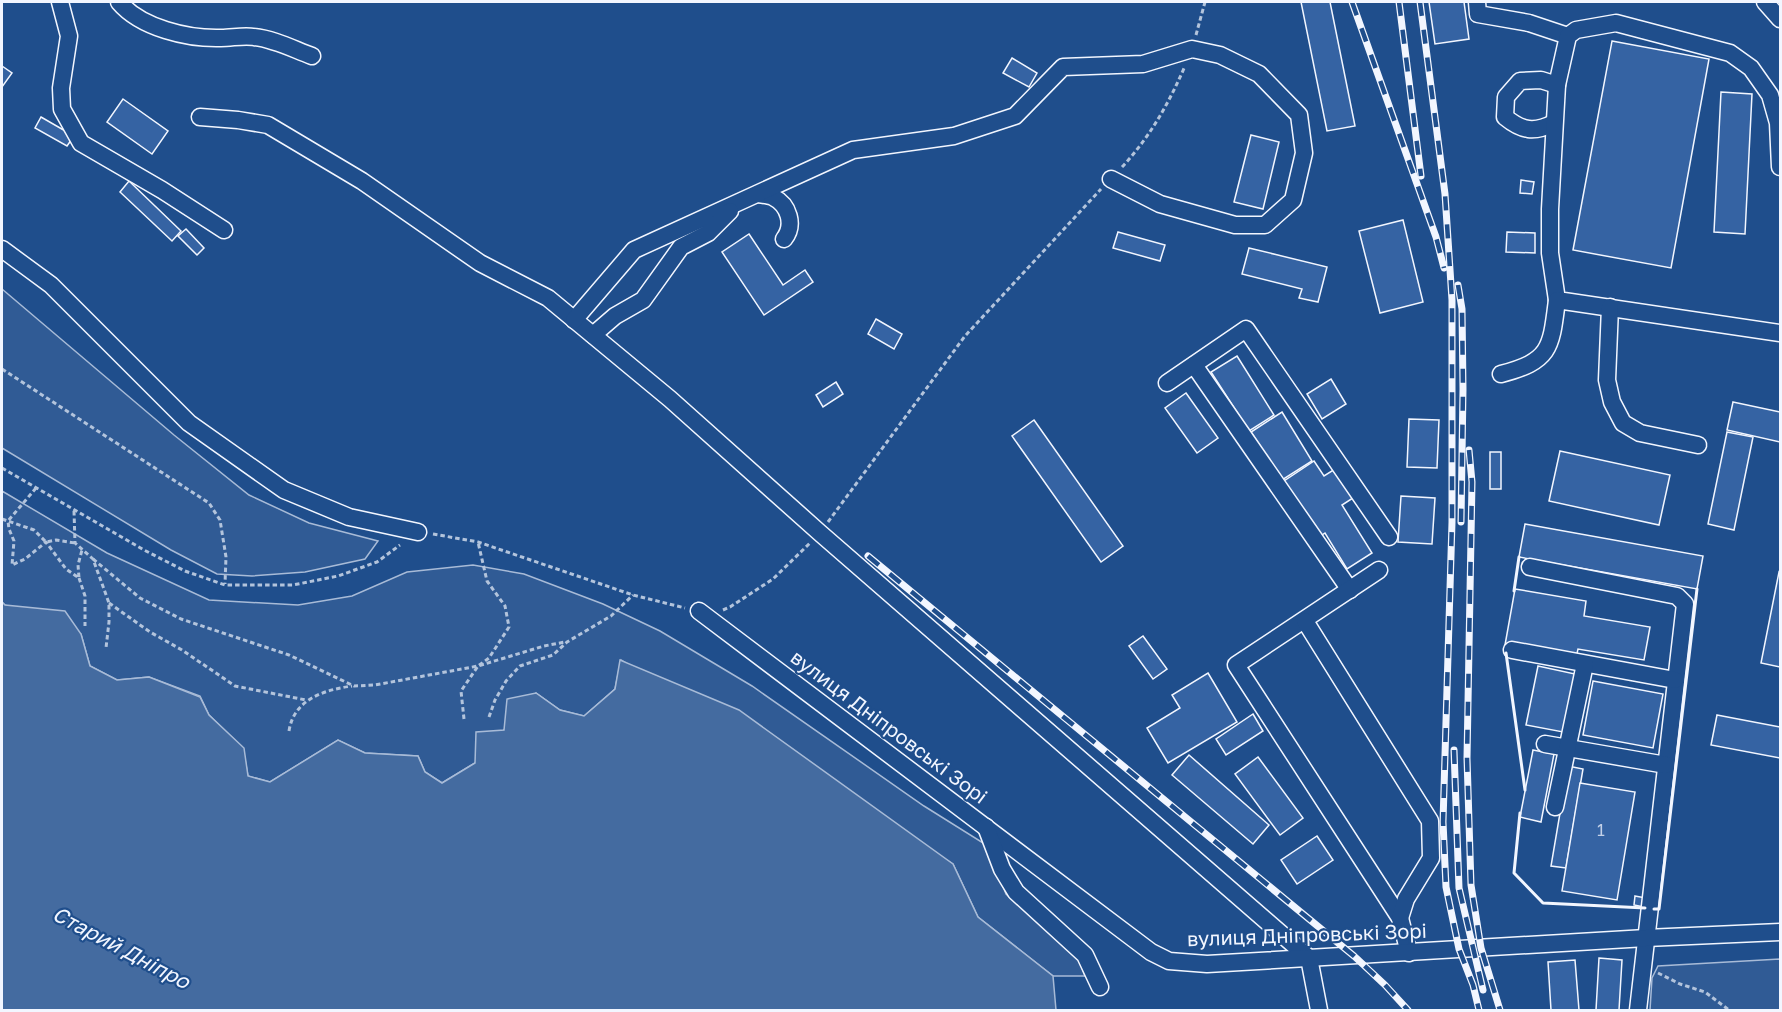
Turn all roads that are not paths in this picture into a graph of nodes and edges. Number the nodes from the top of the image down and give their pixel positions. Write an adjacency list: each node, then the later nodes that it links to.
1 (60, 2): 15 (street)
2 (119, 2): 7 (street)
3 (1477, 2): 6 (street)
4 (1765, 2): 5 (street)
5 (1780, 19)
6 (1568, 36): 8 (street); 11 (street)
7 (312, 56)
8 (1557, 85): 10 (street); 10 (street)
9 (200, 117): 20 (street)
10 (1554, 123): 18 (street)
11 (1780, 167)
12 (1111, 179): 13 (street)
13 (758, 194): 14 (street); 16 (street)
14 (740, 202): 20 (street); 22 (street)
15 (224, 230)
16 (784, 239)
17 (2, 249): 27 (street)
18 (1557, 300): 19 (street); 24 (street)
19 (1610, 308): 21 (street); 26 (street)
20 (574, 320): 22 (street)
21 (1780, 333)
22 (593, 335): 46 (street)
23 (1194, 365): 25 (street); 28 (street); 31 (street)
24 (1501, 374)
25 (1167, 383)
26 (1698, 445)
27 (418, 532)
28 (1389, 537)
29 (1530, 567): 36 (street)
30 (1379, 570): 31 (street)
31 (1350, 590): 33 (street)
32 (699, 611): 41 (street, вулиця Дніпровські Зорі)
33 (1305, 621): 42 (street); 42 (street)
34 (1512, 650): 35 (street)
35 (1585, 664): 36 (street); 38 (street)
36 (1675, 680): 39 (street)
37 (1545, 744): 38 (street)
38 (1567, 748): 39 (street); 40 (street)
39 (1665, 765): 44 (street)
40 (1555, 807)
41 (986, 826): 46 (street, вулиця Дніпровські Зорі); 47 (street)
42 (1400, 918): 45 (street)
43 (1780, 932): 44 (street, вулиця Дніпровські Зорі)
44 (1646, 938): 45 (street, вулиця Дніпровські Зорі); 49 (street)
45 (1409, 953): 46 (street, вулиця Дніпровські Зорі)
46 (1309, 958): 48 (street)
47 (1100, 987)
48 (1319, 1011)
49 (1638, 1011)

